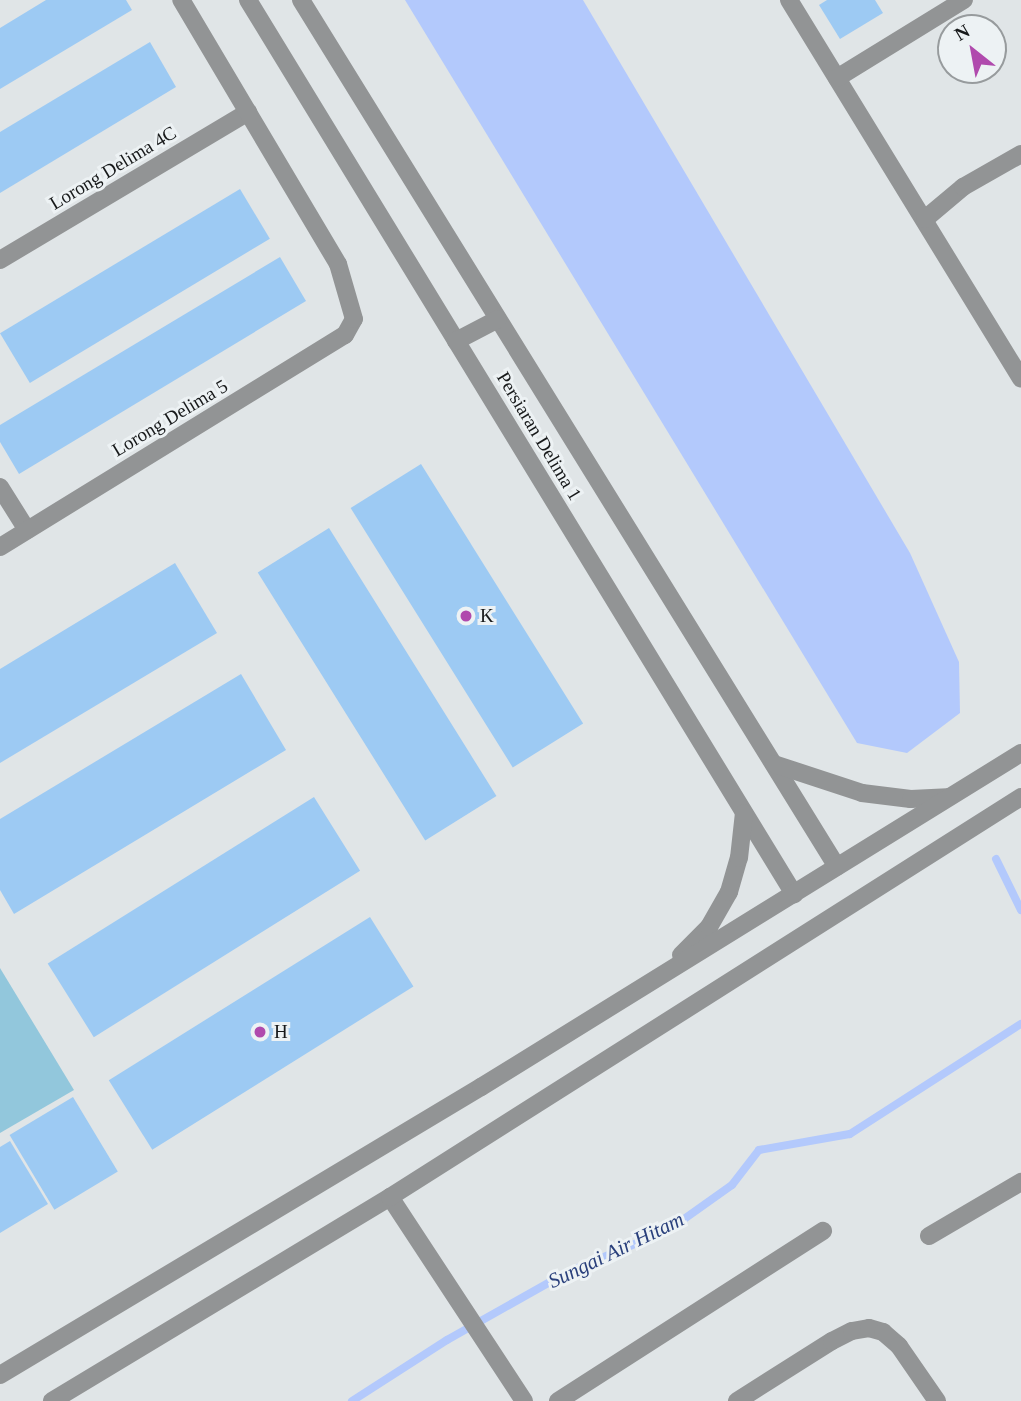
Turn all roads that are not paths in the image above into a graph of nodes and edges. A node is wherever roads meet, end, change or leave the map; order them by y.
1 (181, 0) edge
2 (248, 0) edge
3 (301, 0) edge
4 (789, 0) edge
5 (964, 0) edge
6 (837, 78) junction
7 (248, 112) junction
8 (1021, 154) edge
9 (925, 219) junction
10 (0, 260) edge
11 (498, 319) junction
12 (456, 341) junction
13 (1021, 378) edge
14 (0, 487) edge
15 (27, 530) junction
16 (0, 547) edge
17 (1021, 754) edge
18 (774, 764) junction
19 (951, 797) junction
20 (1021, 797) edge
21 (744, 813) junction
22 (837, 867) junction
23 (794, 894) junction
24 (662, 976) junction
25 (1021, 1182) edge
26 (390, 1196) junction
27 (823, 1231) dead end
28 (929, 1236) dead end
29 (0, 1375) edge
30 (52, 1401) edge
31 (524, 1401) edge
32 (558, 1401) edge
33 (737, 1401) edge
34 (937, 1401) edge

1 - 7 street
2 - 12 street, Persiaran Delima 1
3 - 11 street, Persiaran Delima 1
4 - 6 street
5 - 6 street
6 - 9 street
7 - 10 street, Lorong Delima 4C
7 - 15 street, Lorong Delima 5
8 - 9 street
9 - 13 street
11 - 12 street
11 - 18 street, Persiaran Delima 1
12 - 21 street, Persiaran Delima 1
14 - 15 street
15 - 16 street, Lorong Delima 5
17 - 19 street
18 - 19 street
18 - 22 street, Persiaran Delima 1
19 - 22 street
20 - 26 street
21 - 23 street, Persiaran Delima 1
21 - 24 street
22 - 23 street
23 - 24 street
24 - 29 street
25 - 28 street
26 - 30 street
26 - 31 street
27 - 32 street
33 - 34 street

